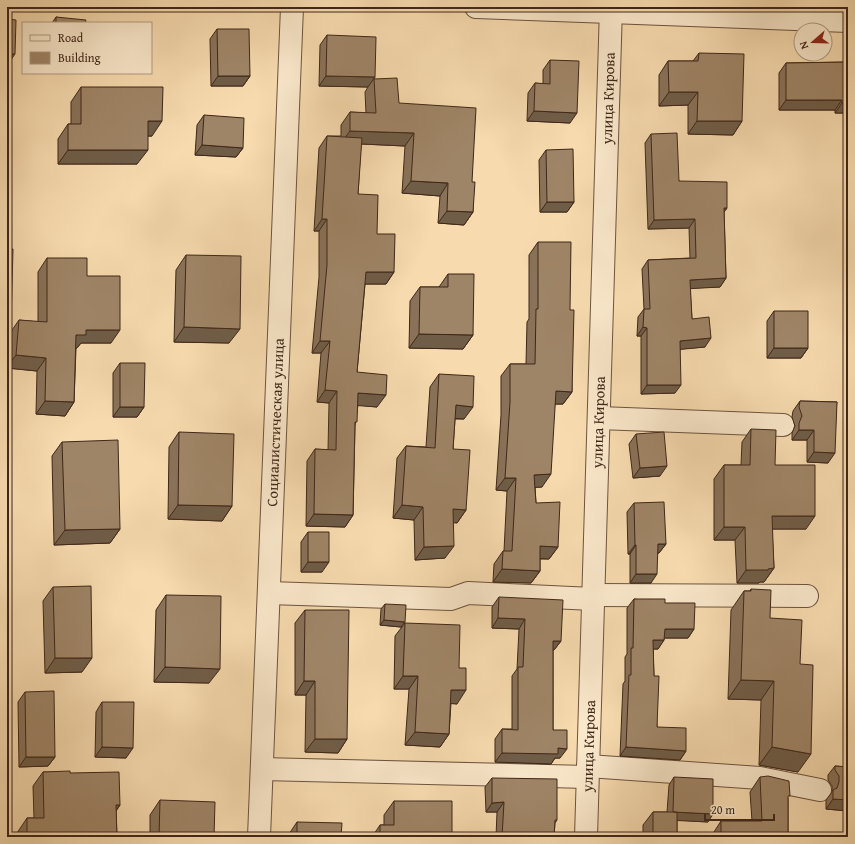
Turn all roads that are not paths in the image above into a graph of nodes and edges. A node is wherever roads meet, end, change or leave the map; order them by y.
1 (292, 7) edge
2 (476, 7) edge
3 (611, 10) edge
4 (848, 21) edge
5 (598, 418) junction
6 (783, 425) dead end
7 (269, 593) junction
8 (807, 596) dead end
9 (593, 597) junction
10 (262, 770) junction
11 (587, 772) junction
12 (820, 790) dead end
13 (259, 837) edge
14 (586, 837) edge

1 - 7 street, Социалистическая улица
2 - 3 street
3 - 4 street
3 - 5 street, улица Кирова
5 - 6 street
5 - 9 street, улица Кирова
7 - 9 street
7 - 10 street, Социалистическая улица
8 - 9 street
9 - 11 street, улица Кирова
10 - 11 street
10 - 13 street, Социалистическая улица
11 - 12 street
11 - 14 street, улица Кирова

